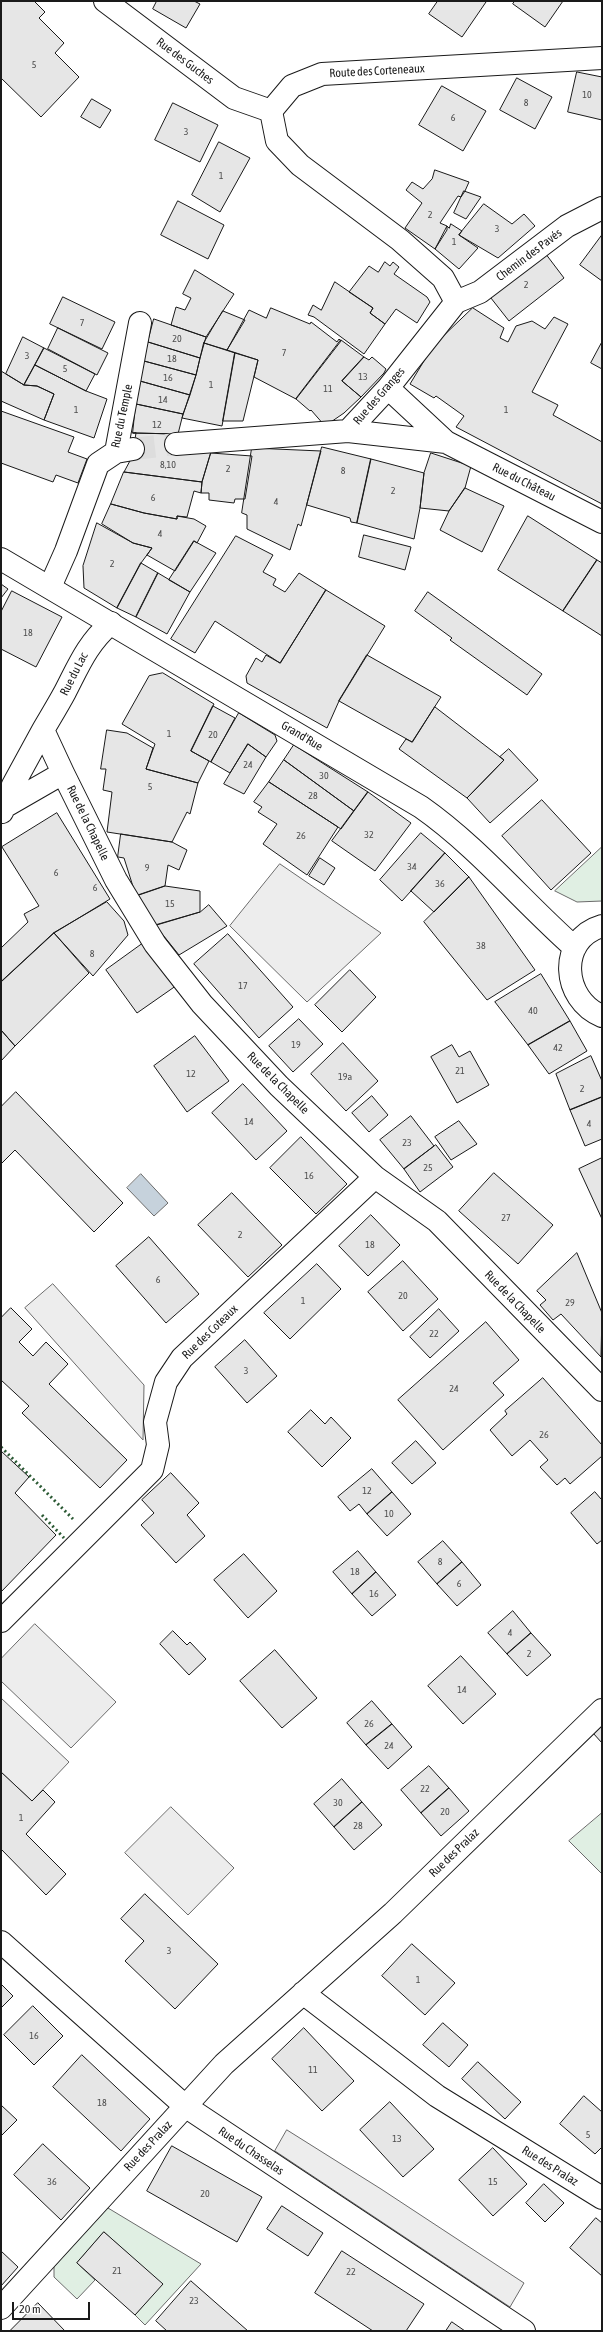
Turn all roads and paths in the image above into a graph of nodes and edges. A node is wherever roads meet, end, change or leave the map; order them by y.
1 (105, 1) edge
2 (602, 58) edge
3 (270, 111) junction
4 (602, 208) edge
5 (456, 302) junction
6 (140, 323) dead end
7 (388, 388) junction
8 (348, 431) junction
9 (446, 442) junction
10 (176, 444) tunnel mouth
11 (602, 522) edge
12 (1, 559) edge
13 (50, 587) junction
14 (111, 623) junction
15 (42, 730) junction
16 (63, 773) junction
17 (3, 810) edge
18 (602, 926) edge
19 (576, 948) junction
20 (602, 1016) edge
21 (375, 1177) junction
22 (602, 1390) edge
23 (1, 1621) edge
24 (602, 1710) edge
25 (1, 1942) edge
26 (303, 1993) junction
27 (185, 2106) junction
28 (602, 2198) edge
29 (1, 2308) edge
30 (524, 2331) edge

1 - 3 street, Rue des Guches
2 - 3 street, Route des Corteneaux
3 - 5 street
4 - 5 street, Chemin des Pavés
5 - 7 street, Rue des Granges
6 - 13 street, Rue du Temple
7 - 8 street, Rue des Granges
7 - 9 street, Rue du Château
8 - 9 street, Rue du Château
8 - 10 street, Rue des Granges
9 - 11 street, Rue du Château
12 - 13 street, Grand'Rue
13 - 14 street, Grand'Rue
14 - 15 street, Rue du Lac
14 - 19 street, Grand'Rue
15 - 16 street
15 - 17 street, Rue du Lac
16 - 17 street, Rue de la Chapelle
16 - 21 street, Rue de la Chapelle
18 - 19 street
19 - 20 street
21 - 22 street, Rue de la Chapelle
21 - 23 street, Rue des Coteaux
24 - 26 street, Rue des Pralaz
25 - 27 street, Rue du Chasselas
26 - 27 street, Rue des Pralaz
26 - 28 street, Rue des Pralaz
27 - 29 street, Rue des Pralaz
27 - 30 street, Rue du Chasselas

